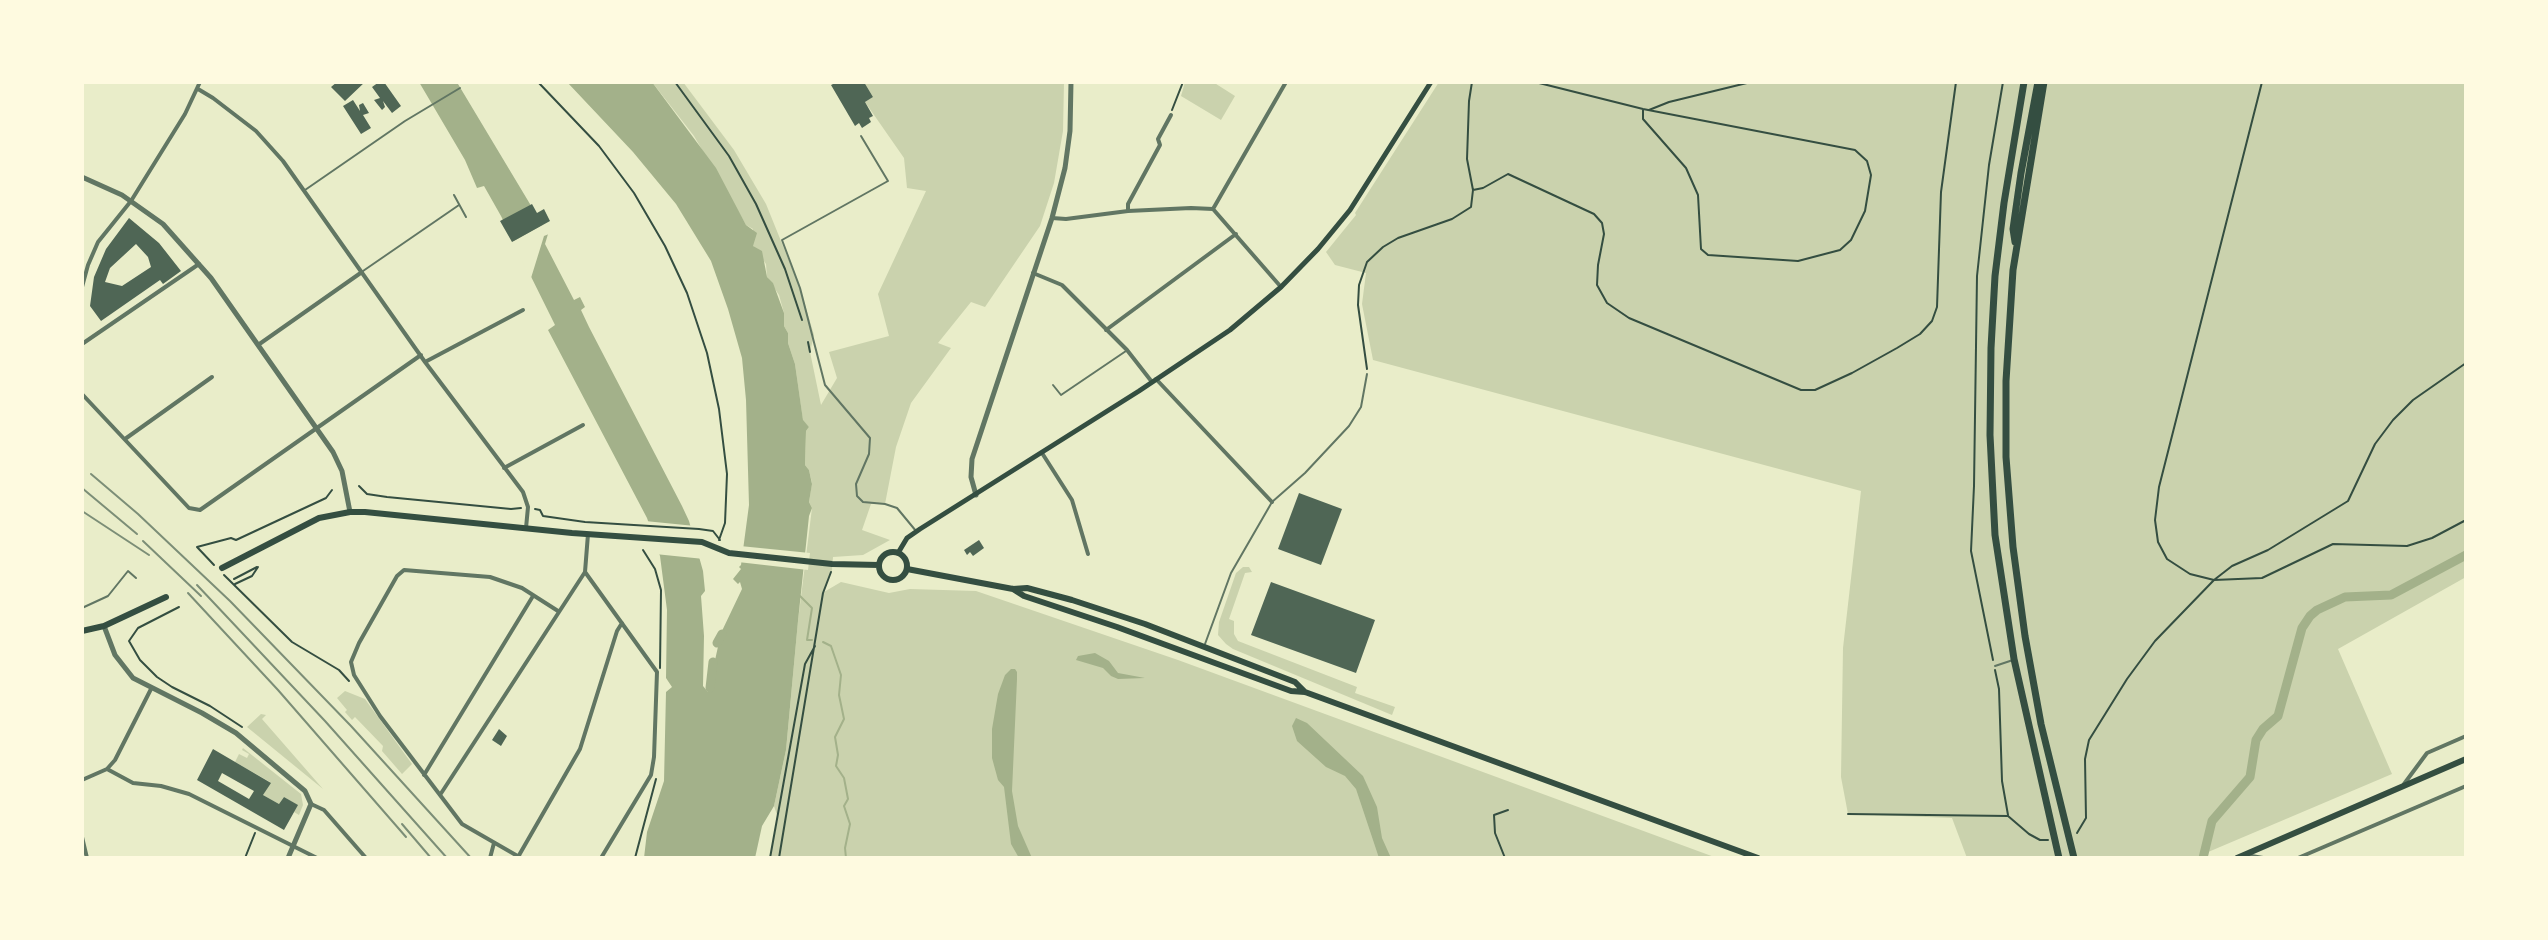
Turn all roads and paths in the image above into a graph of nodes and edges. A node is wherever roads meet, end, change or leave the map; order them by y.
1 (200, 82) edge
2 (538, 82) edge
3 (675, 82) edge
4 (1071, 82) edge
5 (1183, 82) edge
6 (1286, 82) edge
7 (1431, 82) edge
8 (1472, 82) edge
9 (1535, 82) edge
10 (1751, 82) edge
11 (1956, 82) edge
12 (2003, 82) edge
13 (2024, 82) edge
14 (2041, 82) edge
15 (2262, 82) edge
16 (460, 88) dead end
17 (198, 89) junction
18 (1643, 109) junction
19 (1648, 110) junction
20 (1171, 115) joint
21 (861, 136) dead end
22 (82, 177) edge
23 (304, 190) junction
24 (1473, 190) junction
25 (454, 195) dead end
26 (131, 201) junction
27 (459, 205) junction
28 (1213, 209) junction
29 (1128, 211) junction
30 (466, 217) dead end
31 (1052, 218) junction
32 (1236, 234) junction
33 (199, 264) junction
34 (362, 272) junction
35 (1033, 273) junction
36 (82, 287) edge
37 (1281, 287) junction
38 (523, 310) dead end
39 (803, 322) dead end
40 (1106, 330) junction
41 (806, 337) dead end
42 (82, 344) edge
43 (258, 345) junction
44 (1127, 350) junction
45 (810, 352) dead end
46 (421, 355) junction
47 (425, 362) junction
48 (2466, 363) edge
49 (1367, 374) joint
50 (212, 377) dead end
51 (1154, 381) junction
52 (1053, 385) dead end
53 (82, 394) edge
54 (583, 425) dead end
55 (316, 428) junction
56 (125, 439) junction
57 (1042, 453) junction
58 (504, 468) junction
59 (359, 486) dead end
60 (332, 490) dead end
61 (976, 495) junction
62 (1272, 502) junction
63 (529, 509) junction
64 (350, 512) junction
65 (2466, 520) edge
66 (526, 528) junction
67 (916, 532) junction
68 (588, 534) junction
69 (197, 547) dead end
70 (643, 550) dead end
71 (898, 553) junction
72 (1088, 554) dead end
73 (879, 565) junction
74 (222, 568) dead end
75 (907, 569) junction
76 (832, 570) dead end
77 (585, 572) junction
78 (136, 578) dead end
79 (234, 579) dead end
80 (2214, 580) junction
81 (1013, 589) junction
82 (534, 596) junction
83 (166, 597) dead end
84 (179, 607) dead end
85 (82, 608) edge
86 (558, 611) junction
87 (622, 623) junction
88 (104, 626) junction
89 (82, 631) edge
90 (816, 645) junction
91 (1204, 647) junction
92 (2014, 659) junction
93 (1995, 666) junction
94 (657, 672) junction
95 (151, 689) junction
96 (364, 689) junction
97 (1305, 692) junction
98 (242, 727) dead end
99 (2466, 736) edge
100 (2466, 759) edge
101 (107, 769) junction
102 (652, 771) junction
103 (424, 775) junction
104 (82, 780) edge
105 (2466, 786) edge
106 (2402, 787) junction
107 (440, 795) junction
108 (311, 804) junction
109 (1508, 810) dead end
110 (1848, 814) dead end
111 (2008, 816) junction
112 (257, 828) junction
113 (2075, 835) dead end
114 (82, 837) edge
115 (2050, 840) dead end
116 (494, 843) junction
117 (292, 847) junction
118 (2240, 856) edge
119 (519, 857) edge
120 (87, 858) edge
121 (245, 858) edge
122 (288, 858) edge
123 (317, 858) edge
124 (366, 858) edge
125 (490, 858) edge
126 (601, 858) edge
127 (635, 858) edge
128 (770, 858) edge
129 (779, 858) edge
130 (1505, 858) edge
131 (1758, 858) edge
132 (2059, 858) edge
133 (2074, 858) edge
134 (2263, 858) edge
135 (2298, 858) edge

1 - 17 street
2 - 63 path
3 - 39 path
4 - 31 street
5 - 20 path
6 - 28 street
7 - 37 main road
8 - 24 path
9 - 18 path
10 - 19 path
11 - 24 path
12 - 93 path
13 - 92 highway
14 - 133 highway
15 - 80 path
16 - 23 lane
17 - 23 street
17 - 26 street
18 - 19 path
18 - 19 path
20 - 29 street
21 - 67 lane
22 - 26 street
23 - 34 street
24 - 49 path
25 - 27 lane
26 - 33 street
26 - 36 street
27 - 30 lane
27 - 34 lane
28 - 29 street
28 - 32 street
29 - 31 street
31 - 35 street
32 - 37 street
32 - 40 street
33 - 42 street
33 - 43 street
34 - 43 street
34 - 46 street
35 - 40 street
35 - 61 street
37 - 51 main road
38 - 47 street
40 - 44 street
41 - 45 path
43 - 55 street
44 - 51 street
44 - 52 lane
46 - 47 street
46 - 55 street
47 - 58 street
48 - 80 path
49 - 62 lane
50 - 56 street
51 - 57 main road
51 - 62 street
53 - 56 street
54 - 58 street
55 - 56 street
55 - 64 street
57 - 61 main road
57 - 72 street
58 - 63 street
59 - 63 path
60 - 69 path
61 - 67 main road
62 - 91 lane
63 - 66 street
64 - 66 main road
64 - 74 main road
65 - 80 path
66 - 68 main road
67 - 71 main road
68 - 73 main road
68 - 77 street
70 - 94 path
71 - 73 main road
71 - 75 main road
73 - 75 main road
75 - 81 main road
76 - 90 path
77 - 86 street
77 - 87 street
78 - 85 lane
79 - 96 path
80 - 113 path
81 - 91 main road
81 - 97 main road
82 - 86 street
82 - 96 street
82 - 103 street
83 - 88 main road
84 - 98 path
86 - 107 street
87 - 94 street
87 - 119 street
88 - 89 main road
88 - 95 street
90 - 128 path
90 - 129 path
91 - 97 main road
92 - 93 lane
92 - 132 highway
93 - 111 path
94 - 102 street
95 - 101 street
95 - 108 street
96 - 103 street
97 - 131 main road
99 - 106 street
100 - 106 main road
101 - 104 street
101 - 112 street
102 - 126 street
102 - 127 path
103 - 107 street
105 - 135 street
106 - 118 main road
107 - 116 street
108 - 117 street
108 - 124 street
109 - 130 path
110 - 111 path
111 - 115 path
112 - 117 street
112 - 121 path
114 - 120 street
116 - 119 street
116 - 125 street
117 - 122 street
117 - 123 street
118 - 134 street

